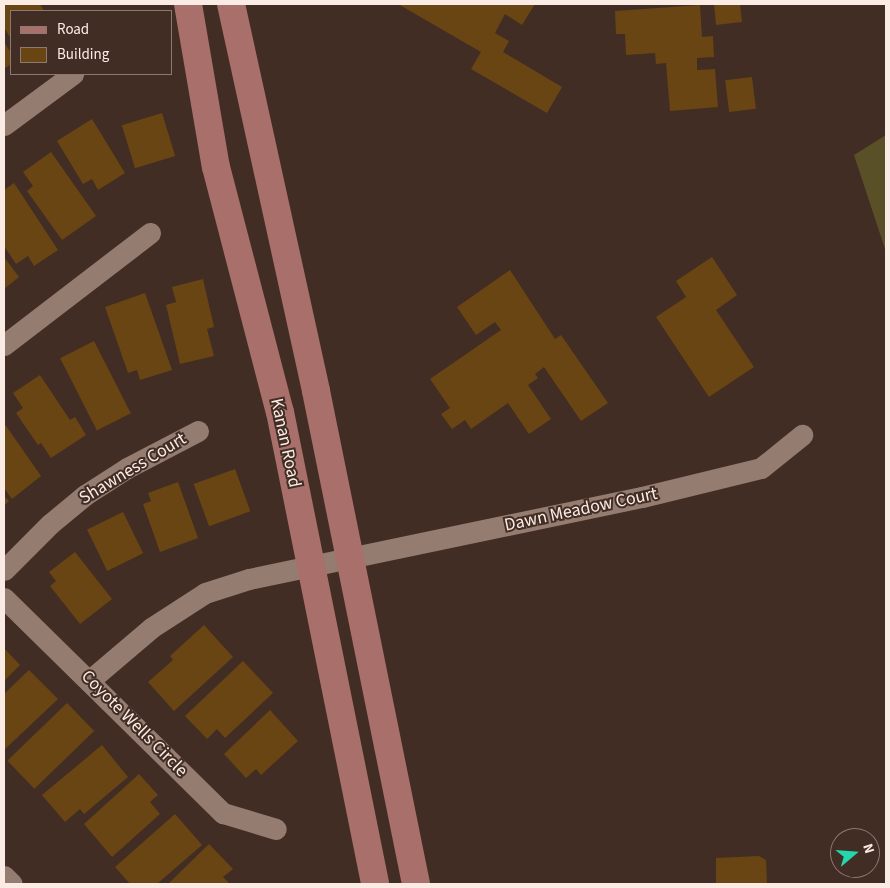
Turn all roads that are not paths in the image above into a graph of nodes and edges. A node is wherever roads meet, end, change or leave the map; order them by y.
1 (188, 4) edge
2 (231, 4) edge
3 (72, 75) edge
4 (4, 126) edge
5 (150, 232) dead end
6 (4, 344) edge
7 (198, 431) dead end
8 (802, 435) dead end
9 (349, 560) junction
10 (311, 566) junction
11 (4, 570) edge
12 (4, 598) edge
13 (90, 680) junction
14 (276, 829) dead end
15 (4, 876) edge
16 (12, 884) edge
17 (375, 884) edge
18 (416, 884) edge

1 - 10 main road, Kanan Road
2 - 9 main road
3 - 4 street
5 - 6 street
7 - 11 street, Shawness Court
8 - 9 street, Dawn Meadow Court
9 - 10 street, Dawn Meadow Court
9 - 18 main road
10 - 13 street, Dawn Meadow Court
10 - 17 main road, Kanan Road
12 - 13 street, Coyote Wells Circle
13 - 14 street, Coyote Wells Circle
15 - 16 street

